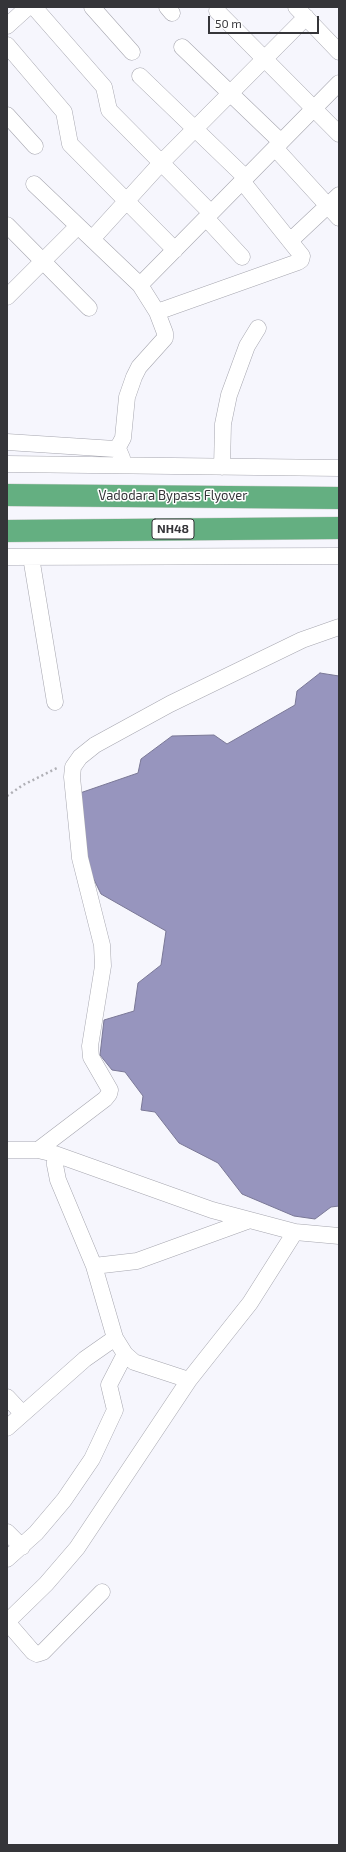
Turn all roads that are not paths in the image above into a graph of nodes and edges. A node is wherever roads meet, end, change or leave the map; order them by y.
1 (28, 7) edge
2 (34, 7) edge
3 (92, 7) edge
4 (218, 10) dead end
5 (301, 12) edge
6 (7, 26) edge
7 (7, 45) edge
8 (182, 47) dead end
9 (132, 52) dead end
10 (339, 52) edge
11 (265, 58) junction
12 (140, 76) dead end
13 (339, 83) edge
14 (231, 94) junction
15 (314, 108) junction
16 (7, 115) edge
17 (195, 129) junction
18 (339, 134) edge
19 (278, 145) junction
20 (35, 146) dead end
21 (161, 163) junction
22 (244, 180) junction
23 (34, 184) dead end
24 (334, 200) edge
25 (127, 201) junction
26 (209, 216) junction
27 (339, 218) edge
28 (7, 225) edge
29 (78, 226) junction
30 (92, 239) junction
31 (290, 241) junction
32 (175, 250) junction
33 (242, 257) dead end
34 (43, 261) junction
35 (140, 285) junction
36 (7, 297) edge
37 (89, 308) dead end
38 (157, 312) junction
39 (258, 328) dead end
40 (7, 442) edge
41 (117, 450) junction
42 (7, 464) edge
43 (125, 466) junction
44 (222, 467) junction
45 (339, 468) edge
46 (7, 495) edge
47 (339, 498) edge
48 (339, 528) edge
49 (7, 531) edge
50 (339, 556) edge
51 (7, 557) edge
52 (31, 557) junction
53 (339, 627) edge
54 (55, 702) dead end
55 (7, 1150) edge
56 (38, 1150) junction
57 (55, 1154) junction
58 (250, 1220) junction
59 (296, 1232) junction
60 (339, 1236) edge
61 (94, 1266) junction
62 (115, 1338) junction
63 (125, 1354) junction
64 (189, 1380) junction
65 (7, 1397) edge
66 (22, 1413) junction
67 (7, 1428) edge
68 (7, 1532) edge
69 (22, 1548) junction
70 (7, 1559) edge
71 (102, 1592) dead end

1 - 6 street
2 - 21 street
3 - 9 street
4 - 11 street
5 - 10 street
5 - 11 street
7 - 25 street
8 - 14 street
11 - 14 street
11 - 15 street
12 - 17 street
13 - 15 street
14 - 17 street
14 - 19 street
15 - 18 street
15 - 19 street
16 - 20 street
17 - 21 street
17 - 22 street
19 - 22 street
19 - 24 street
21 - 25 street
21 - 26 street
22 - 26 street
22 - 31 street
23 - 29 street
24 - 27 street
24 - 31 street
25 - 30 street
25 - 32 street
26 - 32 street
26 - 33 street
28 - 34 street
29 - 30 street
29 - 34 street
30 - 35 street
31 - 38 street
32 - 35 street
34 - 36 street
34 - 37 street
35 - 38 street
38 - 41 street
39 - 44 street
40 - 41 street
41 - 43 street
42 - 43 street
43 - 44 street
44 - 45 street
46 - 47 highway, Vadodara Bypass Flyover
48 - 49 highway, NH48
50 - 52 street
51 - 52 street
52 - 54 street
53 - 56 street
55 - 56 street
56 - 57 street
57 - 58 street
57 - 61 street
58 - 59 street
58 - 61 street
59 - 60 street
59 - 64 street
61 - 62 street
62 - 63 street
62 - 66 street
63 - 64 street
63 - 69 street
64 - 71 street
65 - 66 street
66 - 67 street
68 - 69 street
69 - 70 street

